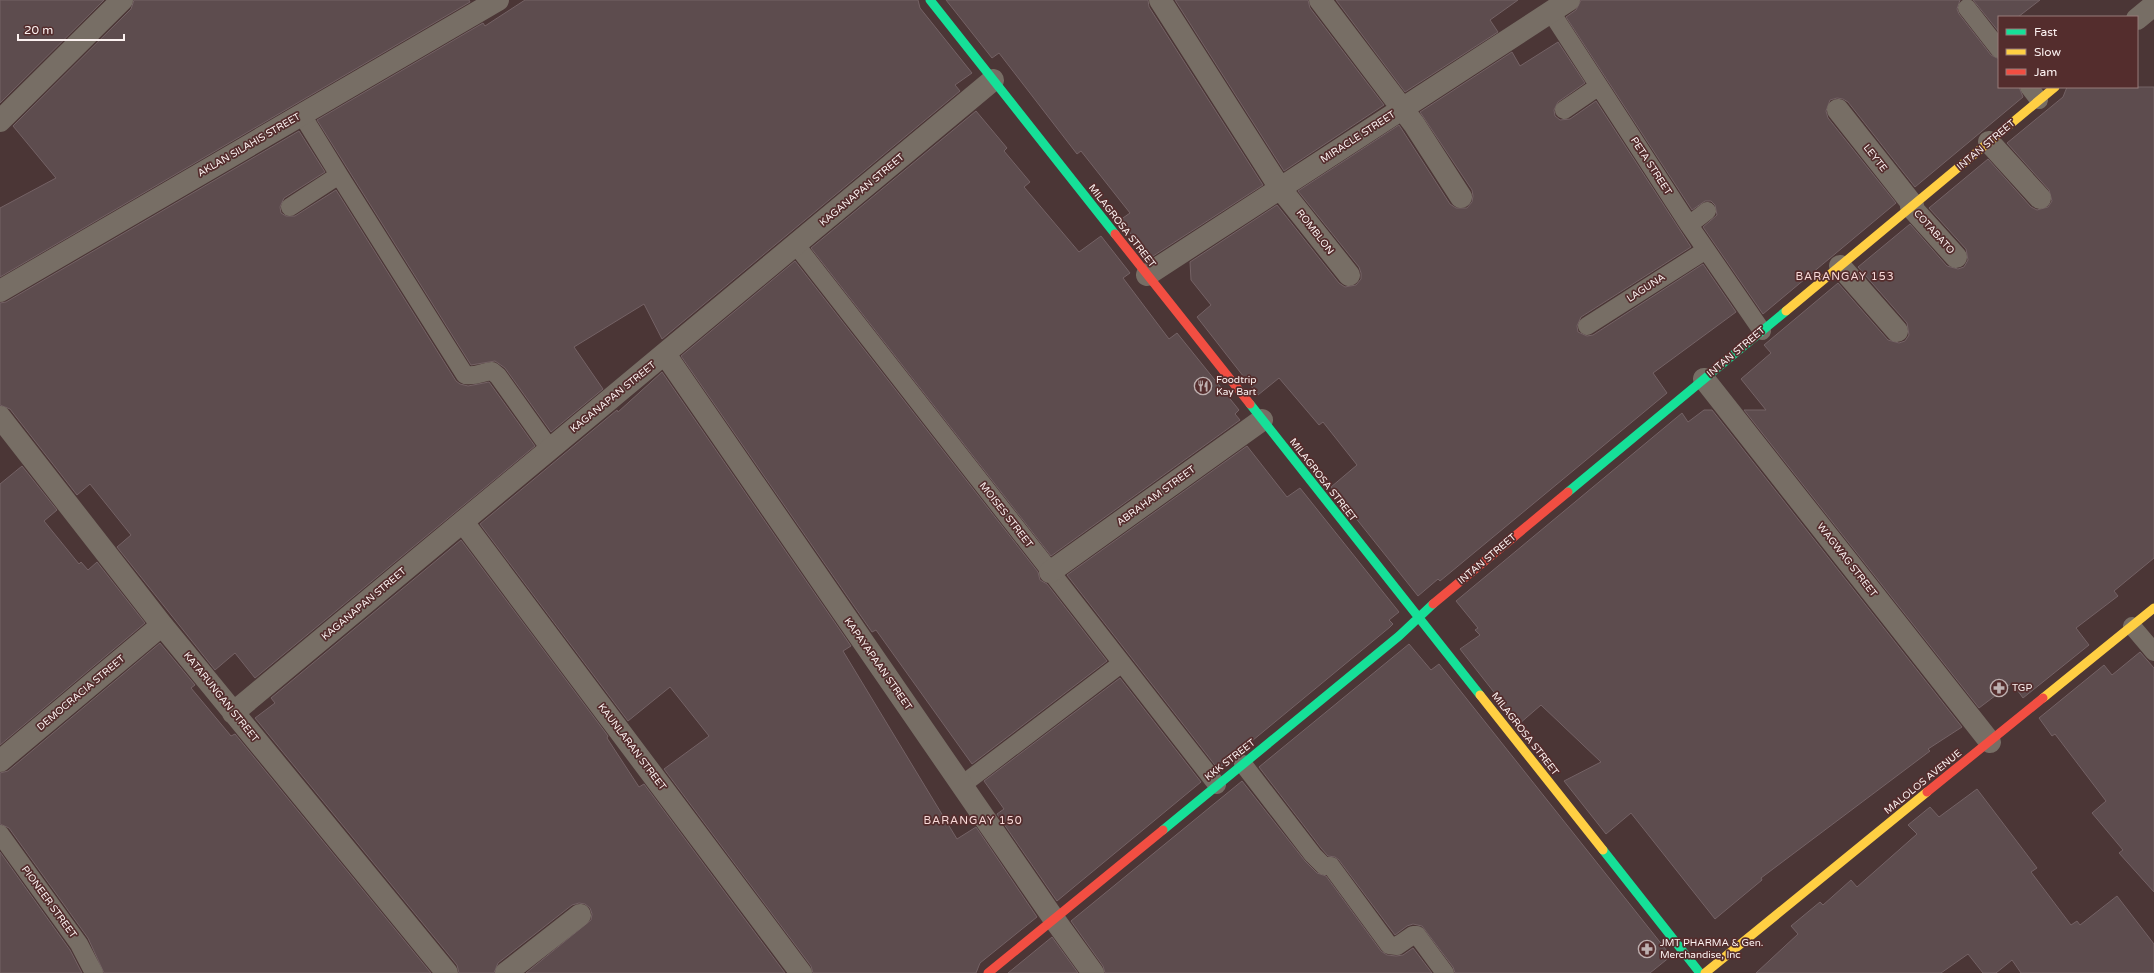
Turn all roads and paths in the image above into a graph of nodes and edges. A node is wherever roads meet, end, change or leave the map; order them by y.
1 (122, 0) edge
2 (498, 0) edge
3 (930, 0) edge
4 (1160, 0) edge
5 (1320, 0) edge
6 (1570, 0) edge
7 (2154, 5) edge
8 (1547, 6) edge
9 (1967, 8) dead end
10 (2138, 18) edge
11 (1998, 48) edge
12 (993, 80) junction
13 (1599, 86) junction
14 (2052, 88) edge
15 (2034, 94) edge
16 (1401, 109) junction
17 (1564, 110) dead end
18 (1838, 110) dead end
19 (302, 115) junction
20 (0, 121) edge
21 (1989, 142) junction
22 (339, 175) junction
23 (1280, 188) junction
24 (1462, 196) dead end
25 (2040, 198) dead end
26 (290, 206) dead end
27 (1912, 206) junction
28 (1707, 211) dead end
29 (1689, 225) junction
30 (796, 245) junction
31 (1706, 250) junction
32 (1956, 257) dead end
33 (1840, 266) junction
34 (1147, 275) junction
35 (1349, 276) dead end
36 (0, 291) edge
37 (1587, 326) dead end
38 (1762, 331) junction
39 (1897, 331) dead end
40 (665, 354) junction
41 (1704, 379) junction
42 (0, 417) edge
43 (1262, 420) junction
44 (550, 449) junction
45 (463, 522) junction
46 (1050, 572) junction
47 (2154, 608) edge
48 (1417, 617) junction
49 (162, 625) junction
50 (2132, 626) junction
51 (2154, 652) edge
52 (1122, 663) junction
53 (233, 713) junction
54 (1990, 742) junction
55 (0, 761) edge
56 (1243, 764) junction
57 (1216, 784) junction
58 (962, 785) junction
59 (0, 834) edge
60 (580, 915) dead end
61 (1054, 919) junction
62 (94, 973) edge
63 (447, 973) edge
64 (506, 973) edge
65 (801, 973) edge
66 (988, 973) edge
67 (1093, 973) edge
68 (1445, 973) edge
69 (1700, 973) edge
70 (1705, 973) edge

1 - 20 street
2 - 19 street, AKLAN SILAHIS STREET
3 - 12 street, MILAGROSA STREET
4 - 23 street, ROMBLON
5 - 16 street
6 - 8 street, MIRACLE STREET
7 - 10 street
8 - 13 lane, PETA STREET
8 - 16 street, MIRACLE STREET
9 - 11 lane
12 - 30 street, KAGANAPAN STREET
12 - 34 street, MILAGROSA STREET
13 - 17 lane
13 - 29 lane, PETA STREET
14 - 15 street, INTAN STREET
15 - 21 street, INTAN STREET
16 - 23 street, MIRACLE STREET
16 - 24 street
18 - 27 street, LEYTE
19 - 22 lane
19 - 36 street, AKLAN SILAHIS STREET
21 - 25 street
21 - 27 street, INTAN STREET
22 - 26 lane
22 - 44 lane
23 - 34 street, MIRACLE STREET
23 - 35 street, ROMBLON
27 - 32 street, COTABATO
27 - 33 street, INTAN STREET
28 - 29 lane
29 - 31 lane, PETA STREET
30 - 40 street, KAGANAPAN STREET
30 - 46 lane, MOISES STREET
31 - 37 lane, LAGUNA
31 - 38 lane, PETA STREET
33 - 38 street, INTAN STREET
33 - 39 street
34 - 43 street, MILAGROSA STREET
38 - 41 street, INTAN STREET
40 - 44 street, KAGANAPAN STREET
40 - 58 street, KAPAYAPAAN STREET
41 - 48 street, INTAN STREET
41 - 54 street, WAGWAG STREET
42 - 49 street, KATARUNGAN STREET
43 - 46 street, ABRAHAM STREET
43 - 48 street, MILAGROSA STREET
44 - 45 street, KAGANAPAN STREET
45 - 53 street, KAGANAPAN STREET
45 - 65 street, KAUNLARAN STREET
46 - 52 lane, MOISES STREET
47 - 50 street, MALOLOS AVENUE
48 - 56 street, KKK STREET
48 - 69 street, MILAGROSA STREET
49 - 53 street, KATARUNGAN STREET
49 - 55 street, DEMOCRACIA STREET
50 - 51 lane
50 - 54 street, MALOLOS AVENUE
52 - 57 lane, MOISES STREET
52 - 58 lane
53 - 63 street, KATARUNGAN STREET
54 - 70 street, MALOLOS AVENUE
56 - 57 street, KKK STREET
56 - 68 lane
57 - 61 street, KKK STREET
58 - 61 street, KAPAYAPAAN STREET
59 - 62 lane, PIONEER STREET
60 - 64 street
61 - 66 street, KKK STREET
61 - 67 street, KAPAYAPAAN STREET

